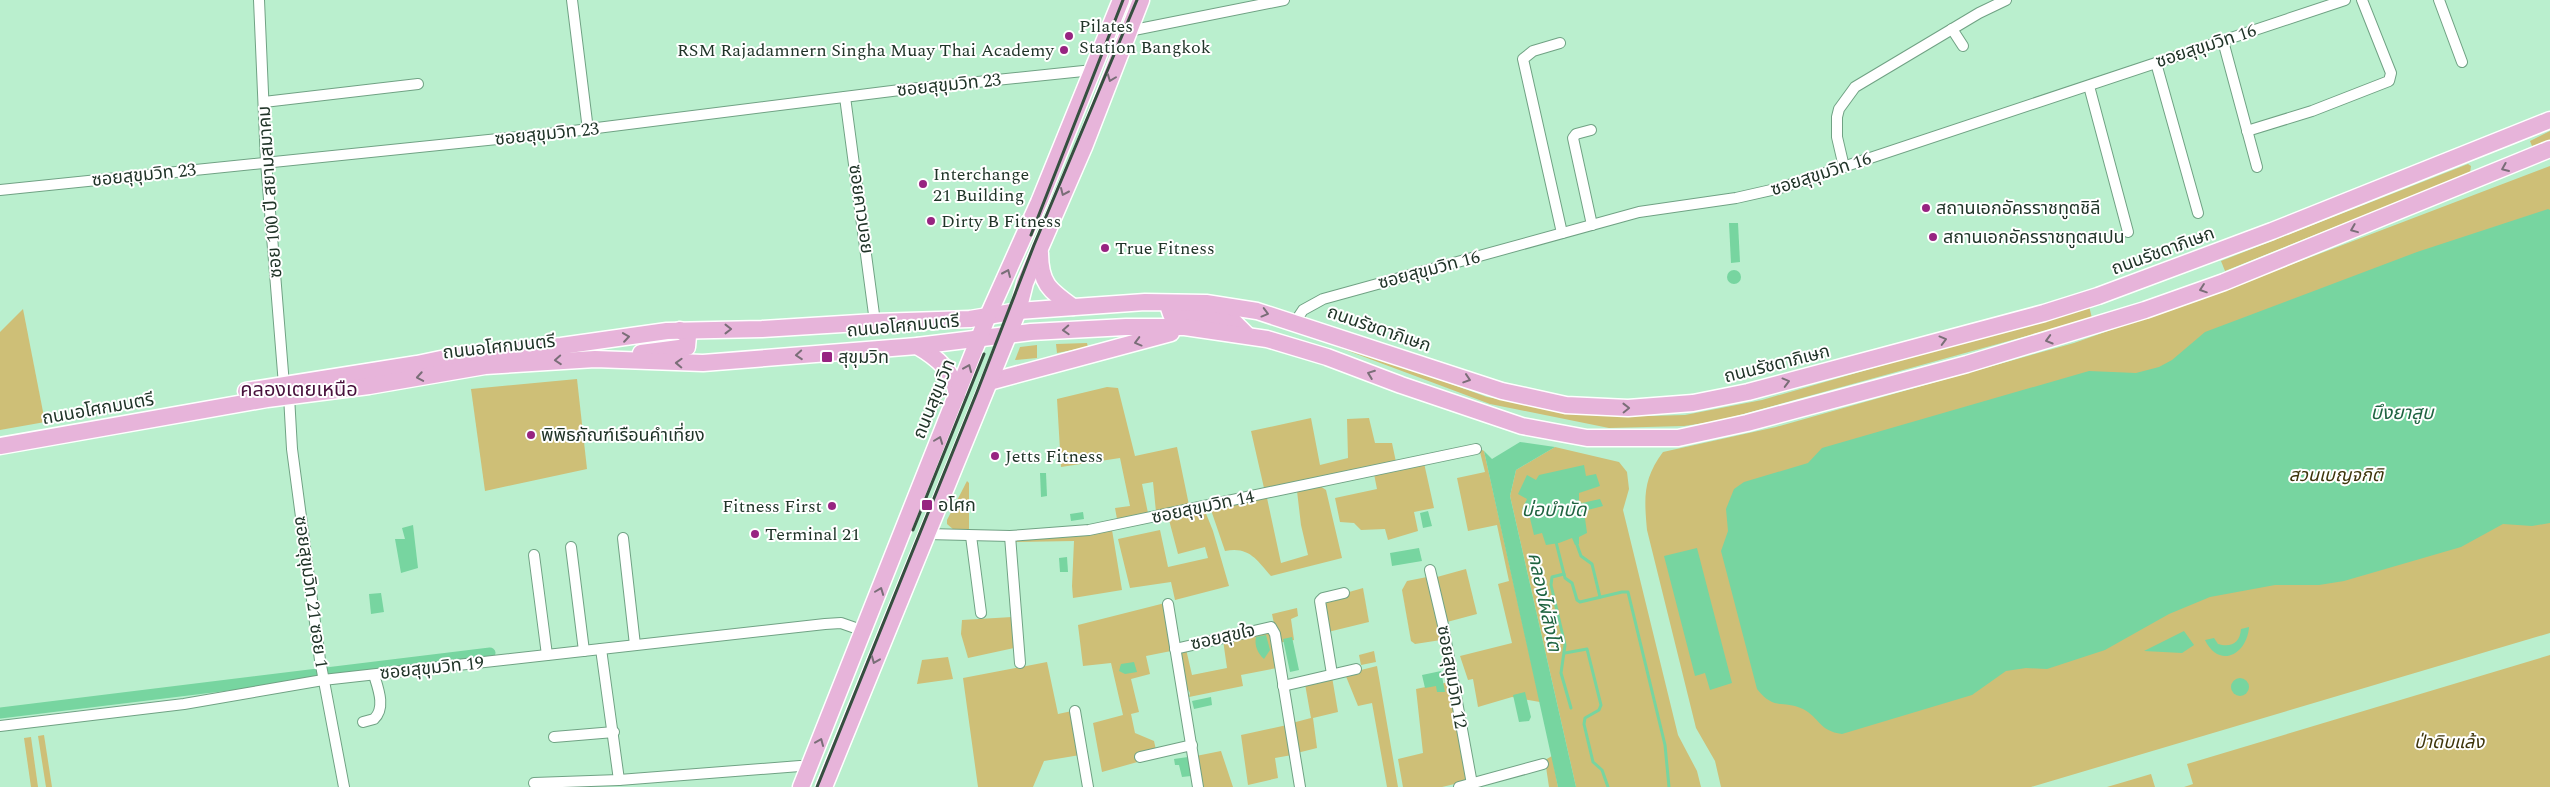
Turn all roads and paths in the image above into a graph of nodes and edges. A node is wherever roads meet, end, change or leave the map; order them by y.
1 (259, 0) edge
2 (572, 0) edge
3 (1120, 0) edge
4 (1141, 0) edge
5 (1284, 0) edge
6 (2006, 0) edge
7 (2345, 0) edge
8 (2362, 0) edge
9 (2439, 0) edge
10 (1952, 29) junction
11 (1129, 32) junction
12 (2224, 40) junction
13 (1560, 43) dead end
14 (1964, 46) dead end
15 (2462, 62) dead end
16 (2156, 63) junction
17 (1093, 70) junction
18 (418, 84) dead end
19 (2089, 86) junction
20 (845, 97) junction
21 (264, 102) junction
22 (2550, 120) edge
23 (588, 130) junction
24 (1591, 130) dead end
25 (2525, 130) junction
26 (2247, 131) junction
27 (2550, 149) edge
28 (2468, 152) junction
29 (2534, 155) junction
30 (266, 162) junction
31 (1844, 167) junction
32 (2257, 167) dead end
33 (2477, 179) junction
34 (0, 190) edge
35 (2198, 213) dead end
36 (1592, 225) junction
37 (2128, 232) dead end
38 (1562, 233) junction
39 (1040, 248) junction
40 (1178, 303) junction
41 (1074, 306) junction
42 (1018, 311) junction
43 (987, 318) junction
44 (875, 322) junction
45 (1295, 322) junction
46 (1185, 327) junction
47 (680, 330) junction
48 (1007, 335) junction
49 (1248, 335) junction
50 (979, 340) junction
51 (917, 346) junction
52 (607, 359) junction
53 (989, 382) junction
54 (287, 390) junction
55 (957, 395) junction
56 (0, 436) edge
57 (0, 446) edge
58 (1476, 449) dead end
59 (927, 534) junction
60 (971, 536) junction
61 (1010, 536) junction
62 (623, 538) dead end
63 (571, 547) dead end
64 (534, 555) dead end
65 (1430, 570) dead end
66 (1344, 593) dead end
67 (1168, 604) dead end
68 (981, 614) dead end
69 (864, 631) junction
70 (635, 645) junction
71 (601, 649) junction
72 (1175, 649) junction
73 (584, 651) junction
74 (547, 655) junction
75 (1020, 663) dead end
76 (1356, 668) dead end
77 (1332, 674) junction
78 (374, 675) junction
79 (323, 678) junction
80 (1283, 686) junction
81 (1075, 711) dead end
82 (363, 722) dead end
83 (0, 726) edge
84 (614, 732) junction
85 (554, 737) dead end
86 (1192, 745) junction
87 (1140, 758) dead end
88 (1544, 764) dead end
89 (809, 768) junction
90 (619, 780) junction
91 (534, 783) dead end
92 (1472, 784) junction
93 (344, 787) edge
94 (801, 787) edge
95 (824, 787) edge
96 (1088, 787) edge
97 (1198, 787) edge
98 (1300, 787) edge
99 (1459, 787) edge

1 - 21 street, ซอย 100 ปี สยามสมาคม
2 - 23 street
3 - 17 main road, ถนนสุขุมวิท
4 - 11 main road
5 - 11 street
6 - 10 street
7 - 12 street, ซอยสุขุมวิท 16
8 - 26 street
9 - 15 street
10 - 14 street
10 - 31 street
11 -> 39 main road
12 - 16 street, ซอยสุขุมวิท 16
12 - 26 street
13 - 38 street
16 - 19 street, ซอยสุขุมวิท 16
16 - 35 street
17 - 20 street, ซอยสุขุมวิท 23
43 -> 17 main road, ถนนสุขุมวิท
18 - 21 street
19 - 31 street, ซอยสุขุมวิท 16
19 - 37 street
20 - 23 street, ซอยสุขุมวิท 23
20 - 44 street, ซอยคาวบอย
21 - 30 street, ซอย 100 ปี สยามสมาคม
22 - 25 main road, ถนนรัชดาภิเษก
23 - 30 street, ซอยสุขุมวิท 23
24 - 36 street
25 - 28 main road, ถนนรัชดาภิเษก
25 - 29 main road
26 - 32 street
27 - 29 main road
28 - 33 main road
45 -> 28 main road, ถนนรัชดาภิเษก
29 -> 33 main road
30 - 34 street, ซอยสุขุมวิท 23
30 - 54 street, ซอย 100 ปี สยามสมาคม
31 - 36 street, ซอยสุขุมวิท 16
33 -> 49 main road
36 - 38 street, ซอยสุขุมวิท 16
38 - 45 street, ซอยสุขุมวิท 16
39 - 41 main road
39 - 42 main road
40 - 41 main road, ถนนรัชดาภิเษก
40 -> 45 main road, ถนนรัชดาภิเษก
40 - 49 main road
41 - 42 main road, ถนนรัชดาภิเษก
42 - 43 main road, ถนนรัชดาภิเษก
42 - 48 main road
43 - 44 main road, ถนนอโศกมนตรี
43 - 50 main road, ถนนสุขุมวิท
47 -> 44 main road, ถนนอโศกมนตรี
46 -> 48 main road
46 - 49 main road
46 -> 53 main road
47 - 52 main road
54 -> 47 main road, ถนนอโศกมนตรี
48 - 50 main road, ถนนอโศกมนตรี
48 - 53 main road
50 - 51 main road, ถนนอโศกมนตรี
55 -> 50 main road, ถนนสุขุมวิท
51 -> 52 main road, ถนนอโศกมนตรี
51 - 55 main road
52 -> 54 main road, ถนนอโศกมนตรี
53 - 59 main road
54 - 56 main road, ถนนอโศกมนตรี
54 - 57 main road, ถนนอโศกมนตรี
54 - 79 street, ซอยสุขุมวิท 21 ซอย 1
69 -> 55 main road, ถนนสุขุมวิท
58 - 61 street, ซอยสุขุมวิท 14
59 - 60 street, ซอยสุขุมวิท 14
59 -> 95 main road
60 - 61 street, ซอยสุขุมวิท 14
60 - 68 street
61 - 75 street
62 - 70 street
63 - 73 street
64 - 74 street
65 - 92 street, ซอยสุขุมวิท 12
66 - 77 street
67 - 72 street
69 - 70 street, ซอยสุขุมวิท 19
89 -> 69 main road, ถนนสุขุมวิท
70 - 71 street, ซอยสุขุมวิท 19
71 - 73 street, ซอยสุขุมวิท 19
71 - 84 street
72 - 80 street, ซอยสุขใจ
72 - 86 street
73 - 74 street, ซอยสุขุมวิท 19
74 - 78 street, ซอยสุขุมวิท 19
76 - 77 street
77 - 80 street
78 - 79 street, ซอยสุขุมวิท 19
78 - 82 street
79 - 83 street, ซอยสุขุมวิท 19
79 - 93 street, ซอยสุขุมวิท 21 ซอย 1
80 - 98 street, ซอยสุขใจ
81 - 96 street
84 - 85 street
84 - 90 street
86 - 87 street
86 - 97 street
88 - 92 street
89 - 90 street
89 - 94 main road, ถนนสุขุมวิท
90 - 91 street
92 - 99 street

